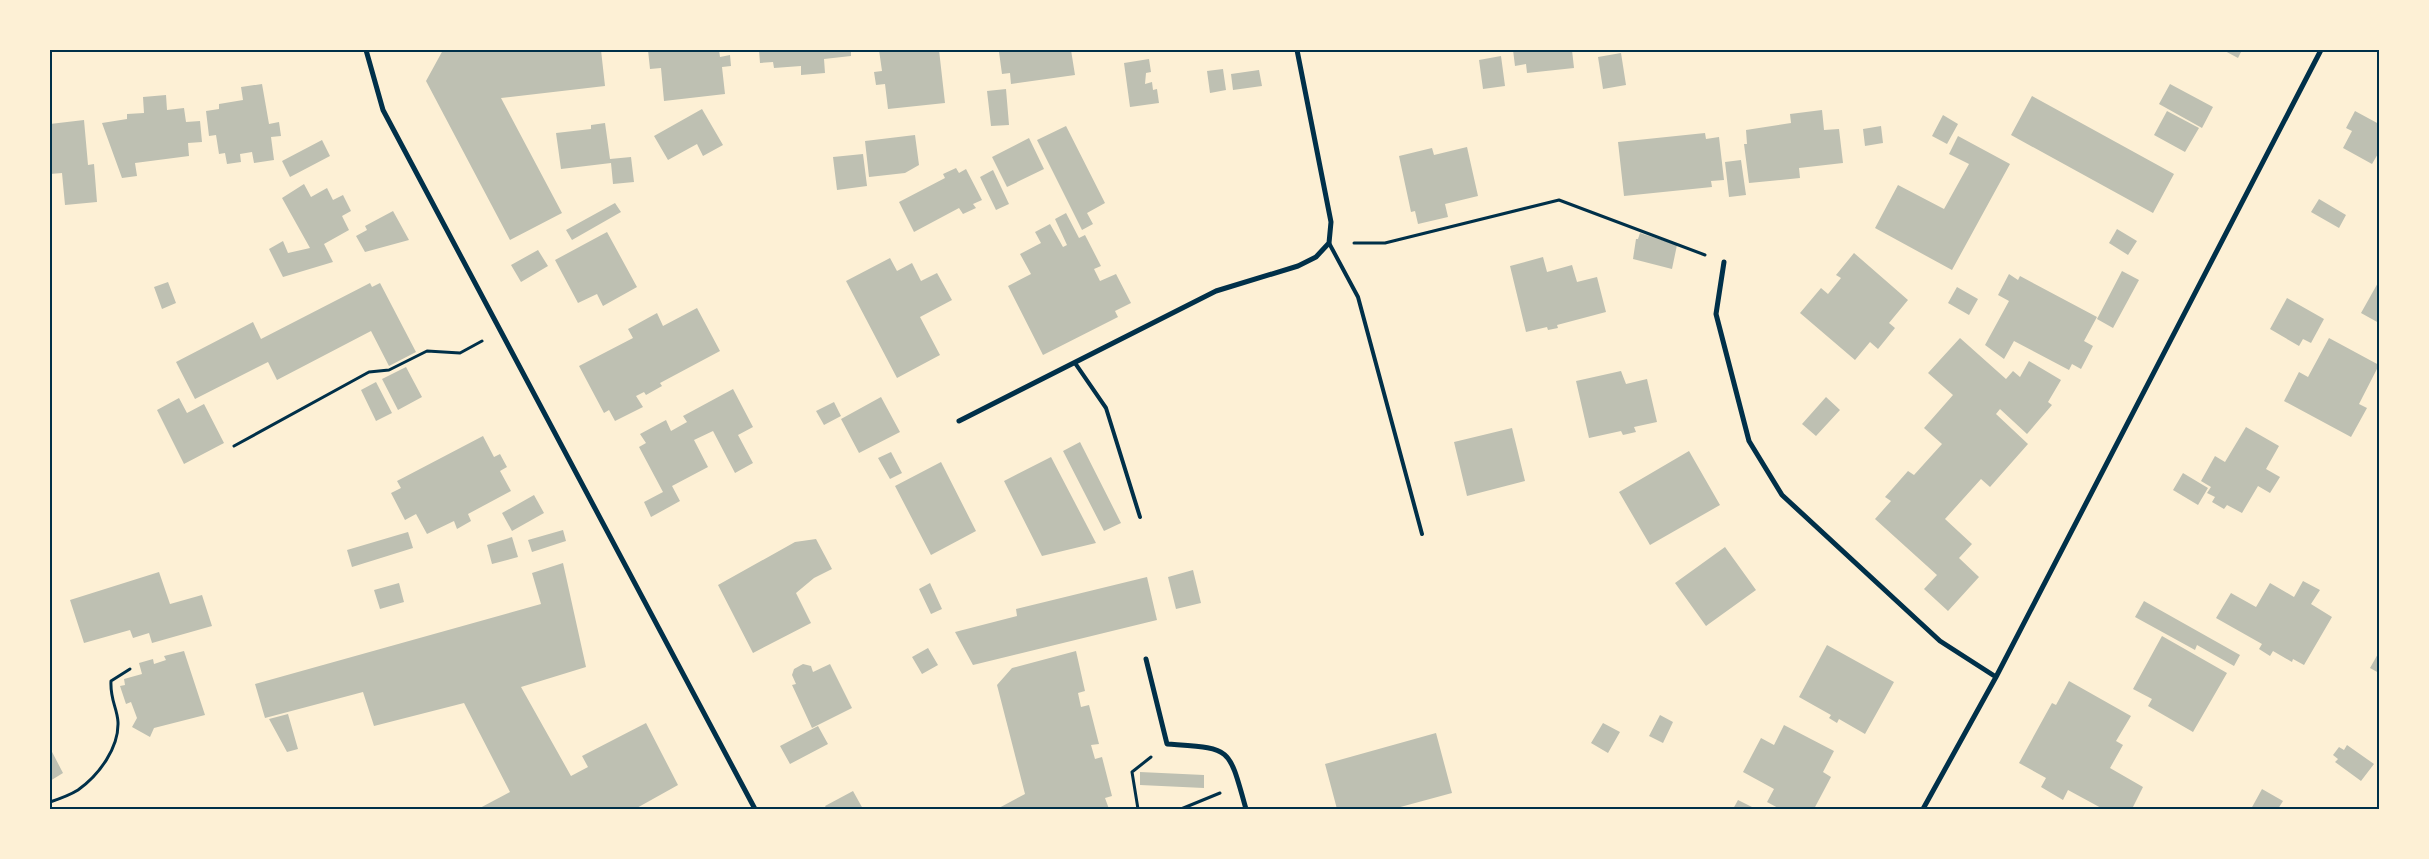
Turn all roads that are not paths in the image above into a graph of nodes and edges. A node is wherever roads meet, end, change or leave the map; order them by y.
1 (366, 50) edge
2 (1297, 50) edge
3 (2321, 50) edge
4 (1329, 243) junction
5 (1724, 262) road end
6 (1075, 362) junction
7 (960, 421) dead end
8 (1140, 518) dead end
9 (1422, 534) dead end
10 (1146, 659) dead end
11 (1996, 676) junction
12 (755, 809) edge
13 (1246, 809) edge
14 (1923, 809) edge

1 - 12 street
2 - 4 street
3 - 11 street
4 - 6 street
4 - 9 lane
5 - 11 street
6 - 7 street
6 - 8 lane
10 - 13 street
11 - 14 street

